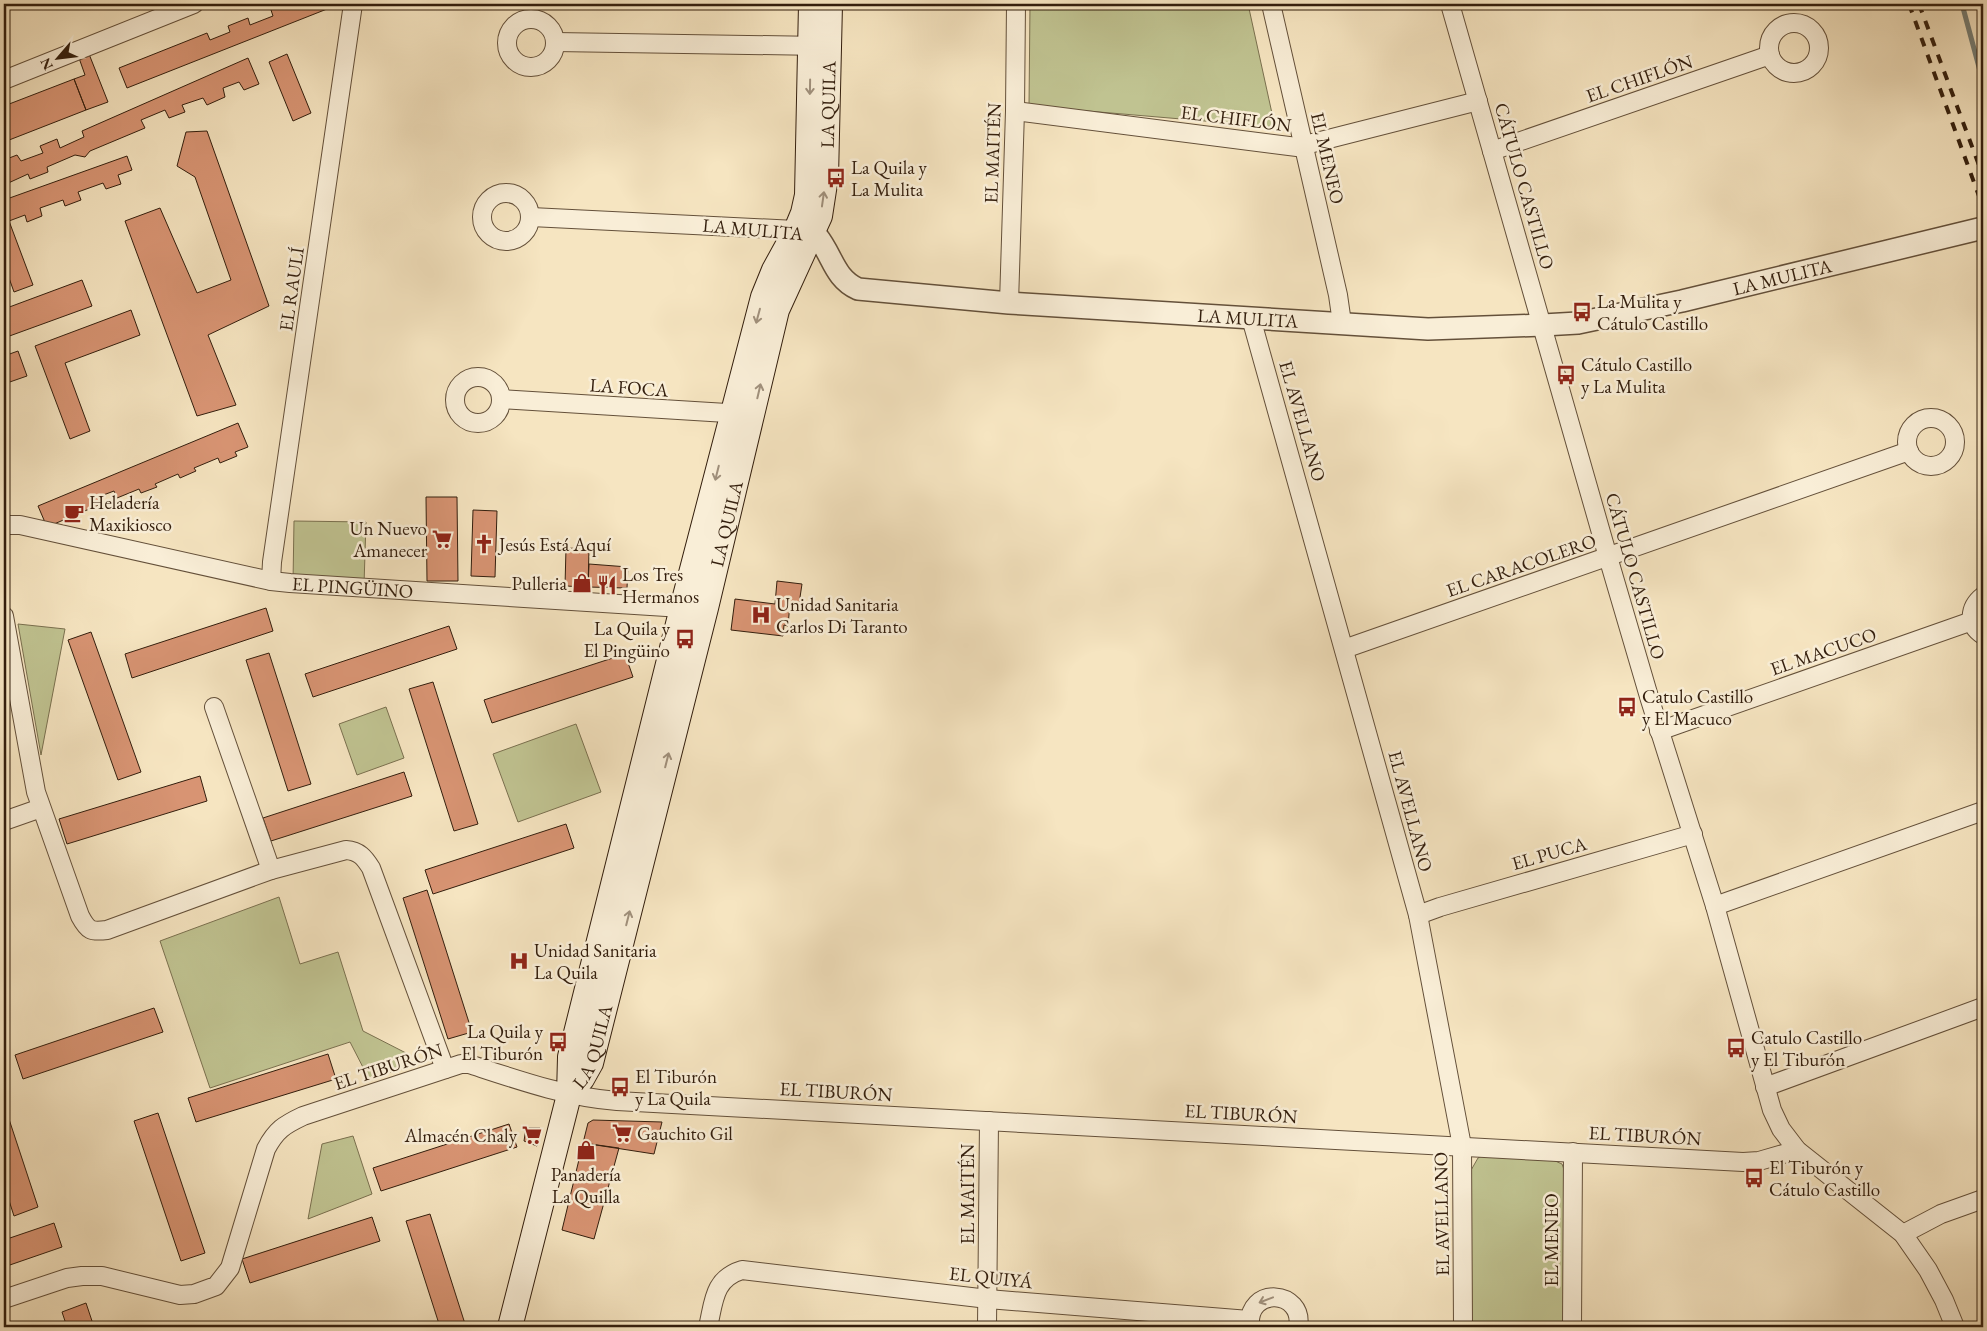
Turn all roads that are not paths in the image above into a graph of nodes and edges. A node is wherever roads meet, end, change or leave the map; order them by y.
1 (194, 4) edge
2 (353, 4) edge
3 (811, 4) edge
4 (830, 4) edge
5 (1016, 4) edge
6 (1271, 4) edge
7 (1450, 4) edge
8 (555, 42) dead end
9 (820, 46) junction
10 (1770, 55) dead end
11 (4, 80) edge
12 (1478, 101) junction
13 (1015, 111) junction
14 (1304, 145) junction
15 (1492, 151) junction
16 (531, 217) dead end
17 (1983, 228) edge
18 (805, 232) junction
19 (1009, 303) junction
20 (1252, 318) junction
21 (1342, 323) junction
22 (1543, 325) junction
23 (501, 399) dead end
24 (742, 414) junction
25 (1909, 451) dead end
26 (4, 525) edge
27 (1608, 558) junction
28 (271, 581) junction
29 (1983, 596) edge
30 (682, 608) junction
31 (706, 608) junction
32 (4, 616) edge
33 (1972, 621) junction
34 (1983, 635) edge
35 (1344, 649) junction
36 (214, 707) dead end
37 (1659, 731) junction
38 (41, 808) junction
39 (1983, 812) edge
40 (4, 821) edge
41 (1693, 834) junction
42 (271, 870) junction
43 (1715, 906) junction
44 (1418, 915) junction
45 (1983, 1007) edge
46 (445, 1069) junction
47 (1765, 1086) junction
48 (569, 1095) junction
49 (989, 1121) junction
50 (1462, 1146) junction
51 (1797, 1150) junction
52 (1573, 1152) junction
53 (1983, 1200) edge
54 (1903, 1234) junction
55 (4, 1299) edge
56 (988, 1299) junction
57 (1250, 1324) edge
58 (510, 1327) edge
59 (708, 1327) edge
60 (987, 1327) edge
61 (1298, 1327) edge
62 (1463, 1327) edge
63 (1572, 1327) edge
64 (1955, 1327) edge

1 - 11 street
2 - 28 street, EL RAULÍ
3 - 9 main road, LA QUILA
4 - 9 main road, LA QUILA
5 - 13 street, EL MAITÉN
6 - 14 street, EL MENEO
7 - 12 street, CÁTULO CASTILLO
8 - 9 street
9 - 18 main road, LA QUILA
10 - 15 street, EL CHIFLÓN
12 - 14 street, EL CHIFLÓN
12 - 15 street, CÁTULO CASTILLO
13 - 14 street, EL CHIFLÓN
13 - 19 street, EL MAITÉN
14 - 21 street, EL MENEO
15 - 22 street, CÁTULO CASTILLO
16 - 18 street, LA MULITA
17 - 22 street, LA MULITA
18 - 19 street, LA MULITA
18 - 24 main road, LA QUILA
19 - 20 street, LA MULITA
20 - 21 street, LA MULITA
20 - 35 street, EL AVELLANO
21 - 22 street, LA MULITA
22 - 27 street, CÁTULO CASTILLO
23 - 24 street, LA FOCA
24 -> 30 main road, LA QUILA
24 - 31 main road, LA QUILA
25 - 27 street, EL CARACOLERO
26 - 28 street, EL PINGÜINO
27 - 35 street, EL CARACOLERO
27 - 37 street, CÁTULO CASTILLO
28 - 30 street, EL PINGÜINO
29 - 33 street
30 - 31 main road, EL PINGÜINO
30 - 48 main road, LA QUILA
48 -> 31 main road, LA QUILA
32 - 38 street
33 - 34 street
33 - 37 street, EL MACUCO
35 - 44 street, EL AVELLANO
36 - 42 street
37 - 41 street, CÁTULO CASTILLO
38 - 40 street
38 - 42 street
39 - 43 street
41 - 43 street, CÁTULO CASTILLO
41 - 44 street, EL PUCA
42 - 46 street
43 - 47 street, CÁTULO CASTILLO
44 - 50 street, EL AVELLANO
45 - 47 street
46 - 48 street, EL TIBURÓN
46 - 55 street, EL TIBURÓN
47 - 51 street, CÁTULO CASTILLO
48 - 49 street, EL TIBURÓN
48 - 58 main road, LA QUILA
49 - 50 street, EL TIBURÓN
49 - 56 street, EL MAITÉN
50 - 52 street, EL TIBURÓN
50 - 62 street, EL AVELLANO
51 - 52 street, EL TIBURÓN
51 - 54 street, CÁTULO CASTILLO
52 - 63 street, EL MENEO
53 - 54 street
54 - 64 street, CÁTULO CASTILLO
56 - 57 street, EL QUIYÁ
56 - 59 street, EL QUIYÁ
56 - 60 street, EL MAITÉN
61 -> 57 street, EL QUIYÁ

